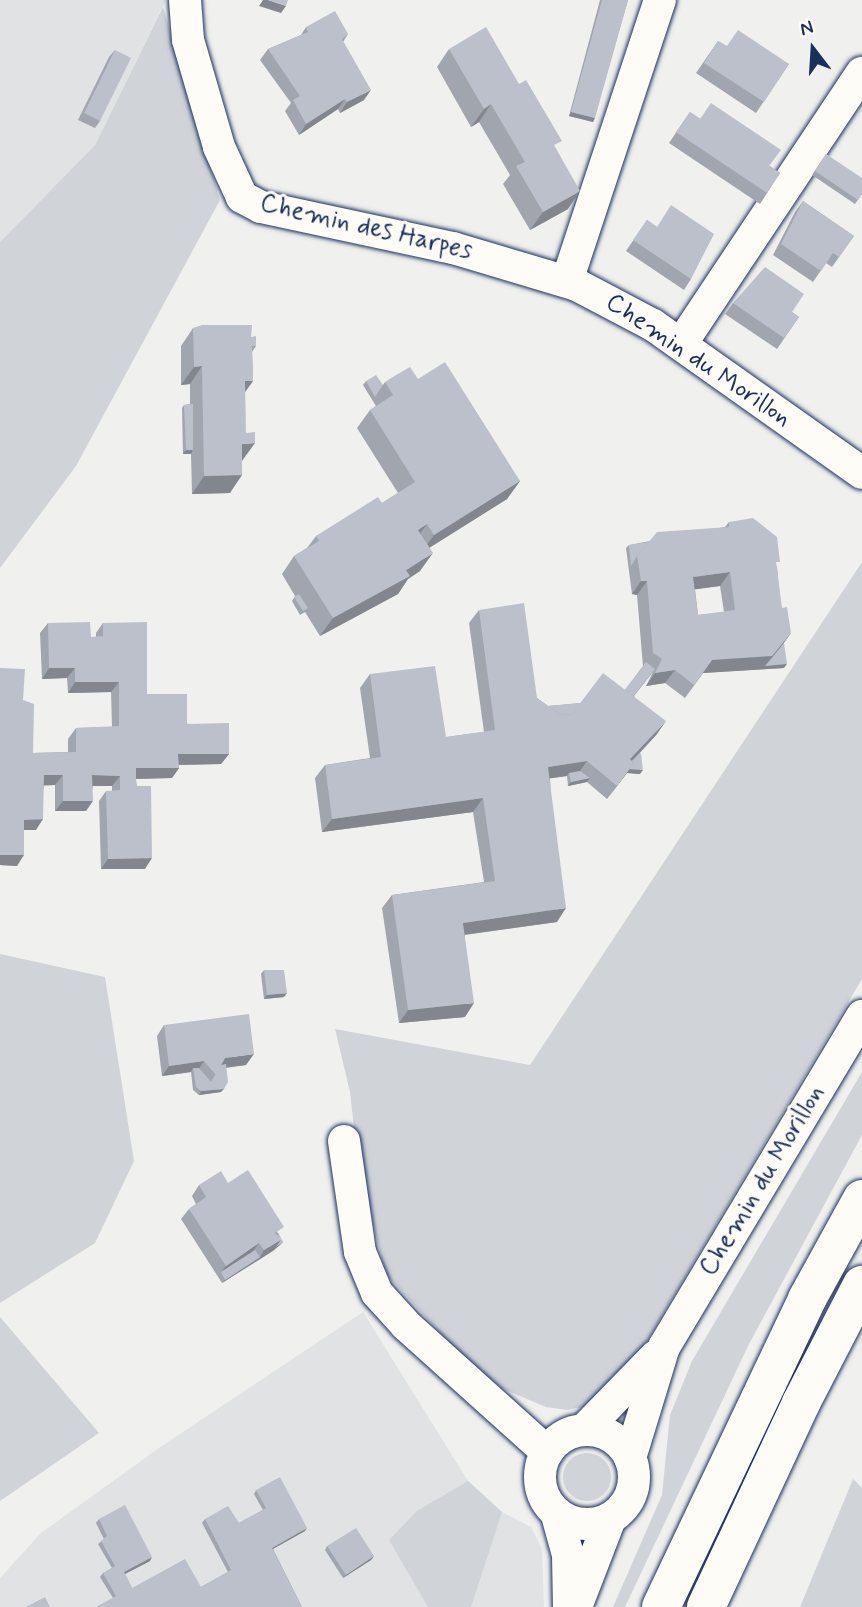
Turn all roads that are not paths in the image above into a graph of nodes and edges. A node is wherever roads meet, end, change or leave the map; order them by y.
1 (185, 0) edge
2 (660, 0) edge
3 (862, 73) edge
4 (567, 281) junction
5 (681, 344) junction
6 (862, 472) edge
7 (862, 1016) edge
8 (344, 1141) dead end
9 (862, 1199) edge
10 (862, 1285) edge
11 (664, 1347) junction
12 (584, 1430) junction
13 (547, 1452) junction
14 (630, 1458) junction
15 (557, 1515) junction
16 (610, 1519) junction
17 (569, 1607) edge
18 (576, 1607) edge
19 (661, 1607) edge
20 (706, 1607) edge

1 - 4 street, Chemin des Harpes
2 - 4 street
3 - 5 street
4 - 5 street, Chemin du Morillon
5 - 6 street, Chemin du Morillon
7 - 11 street, Chemin du Morillon
8 - 13 street
9 - 19 highway
10 - 20 highway
11 - 12 street, Chemin du Morillon
11 - 14 street, Chemin du Morillon
12 - 13 street
12 - 14 street
13 - 15 street
14 - 16 street
15 - 16 street
15 - 17 street
16 - 18 street

